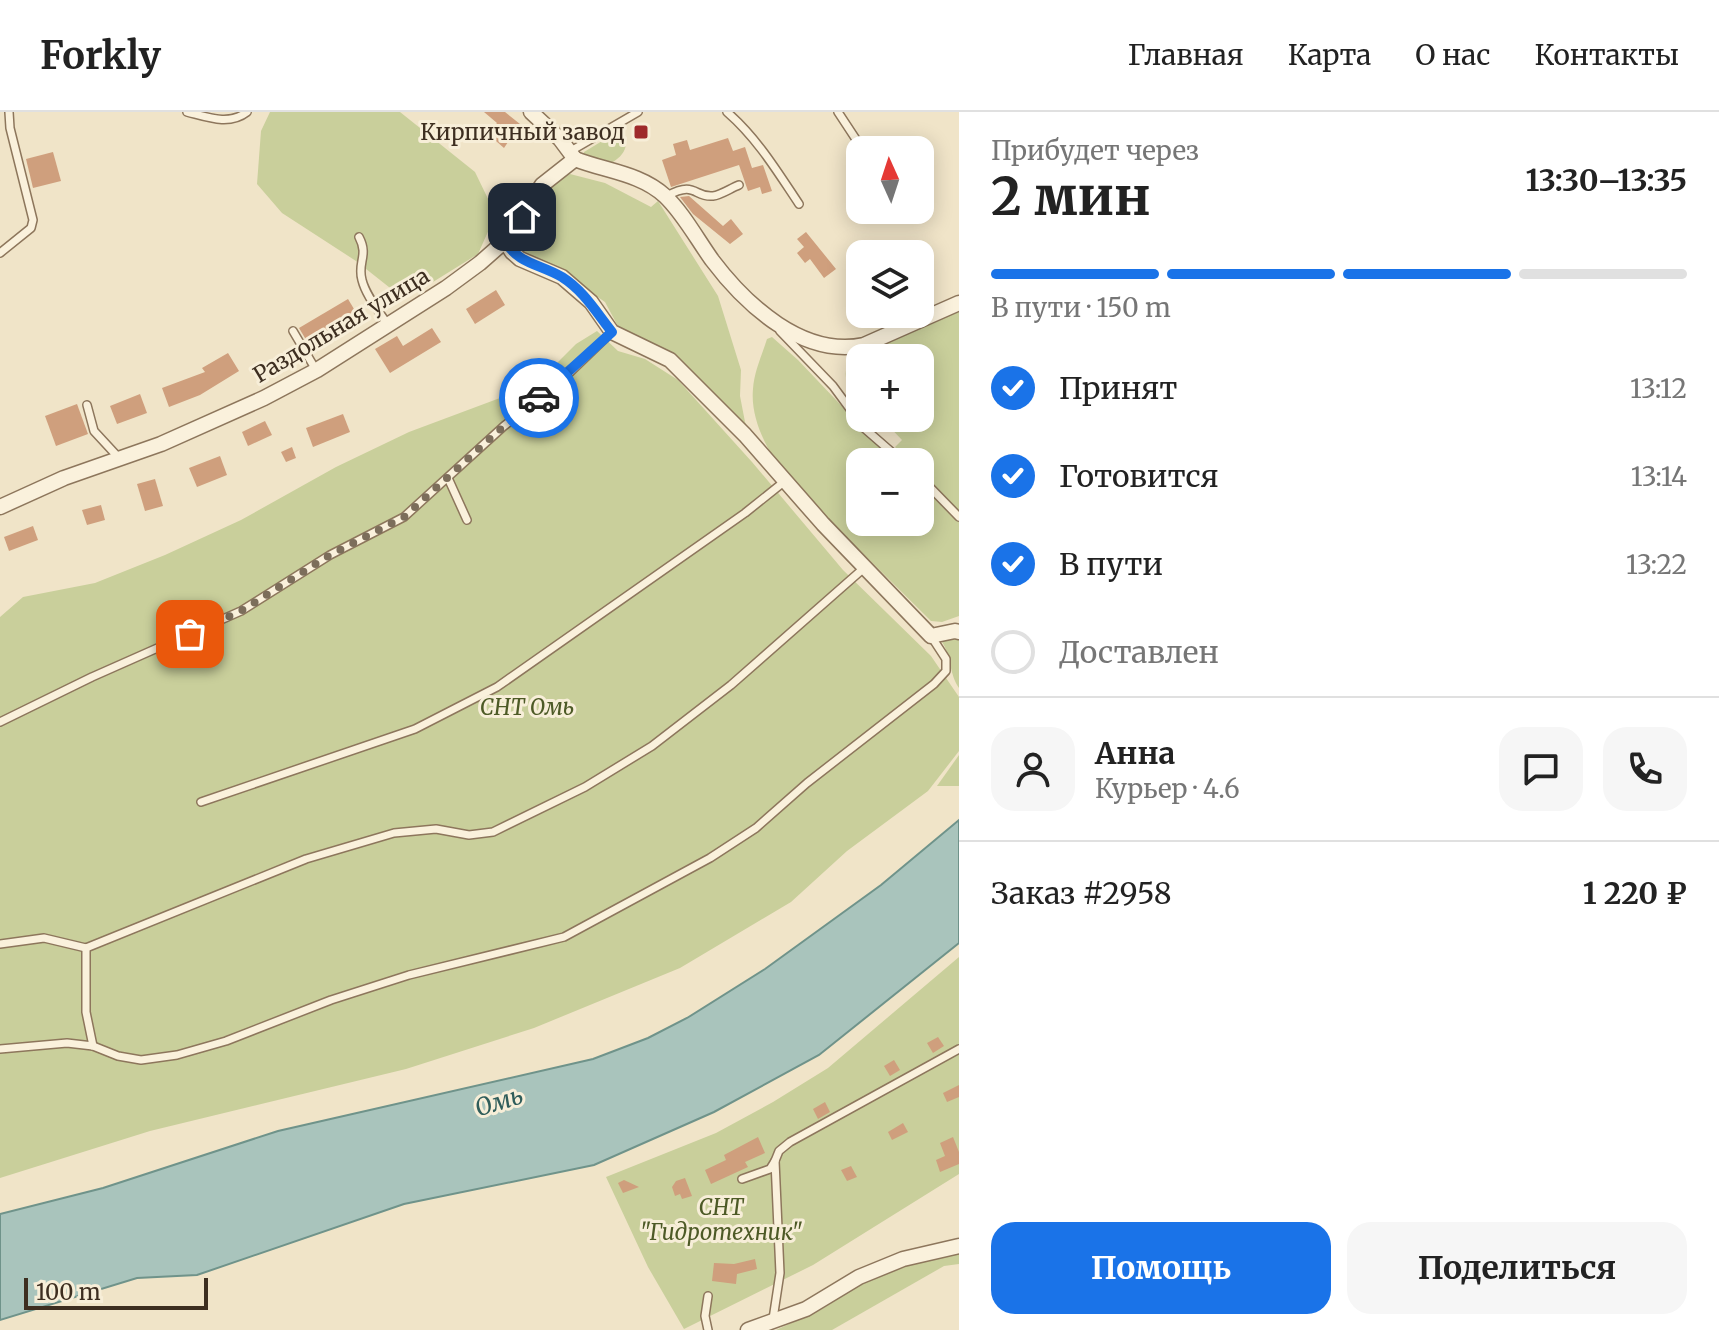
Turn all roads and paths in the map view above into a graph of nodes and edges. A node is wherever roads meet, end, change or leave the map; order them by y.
1 (9, 112) edge
2 (187, 112) edge
3 (247, 112) edge
4 (533, 112) edge
5 (638, 112) edge
6 (727, 112) edge
7 (838, 112) edge
8 (854, 136) edge
9 (572, 156) junction
10 (739, 185) dead end
11 (666, 196) junction
12 (799, 204) dead end
13 (359, 237) dead end
14 (505, 241) junction
15 (0, 253) edge
16 (959, 303) edge
17 (768, 318) junction
18 (388, 326) junction
19 (293, 331) dead end
20 (612, 332) junction
21 (317, 370) junction
22 (87, 405) dead end
23 (887, 448) edge
24 (119, 458) junction
25 (448, 478) junction
26 (785, 481) junction
27 (934, 491) edge
28 (0, 507) edge
29 (959, 517) edge
30 (467, 520) dead end
31 (864, 568) junction
32 (958, 630) edge
33 (931, 636) junction
34 (0, 722) edge
35 (201, 802) dead end
36 (0, 944) edge
37 (86, 948) junction
38 (93, 1046) junction
39 (0, 1049) edge
40 (959, 1049) edge
41 (775, 1161) junction
42 (742, 1179) dead end
43 (959, 1246) edge
44 (708, 1296) dead end
45 (773, 1319) junction
46 (708, 1330) edge
47 (748, 1330) edge

1 - 15 lane
2 - 3 lane
4 - 9 street
5 - 9 lane
6 - 12 lane
7 - 8 lane
9 - 11 street
9 - 14 street, Раздольная улица
10 - 11 lane
11 - 17 street
13 - 18 lane
14 - 18 street, Раздольная улица
14 - 20 street
16 - 17 street
17 - 23 lane
18 - 21 street, Раздольная улица
19 - 21 lane
20 - 25 lane
20 - 26 street
21 - 24 street, Раздольная улица
22 - 24 lane
24 - 28 street, Раздольная улица
25 - 30 lane
25 - 34 lane
26 - 31 street
26 - 35 lane
27 - 29 lane
31 - 33 street
31 - 37 lane
32 - 33 street
33 - 38 lane
36 - 37 lane
37 - 38 lane
38 - 39 lane
40 - 41 lane
41 - 42 lane
41 - 45 lane
43 - 45 street
44 - 46 lane
45 - 47 street

